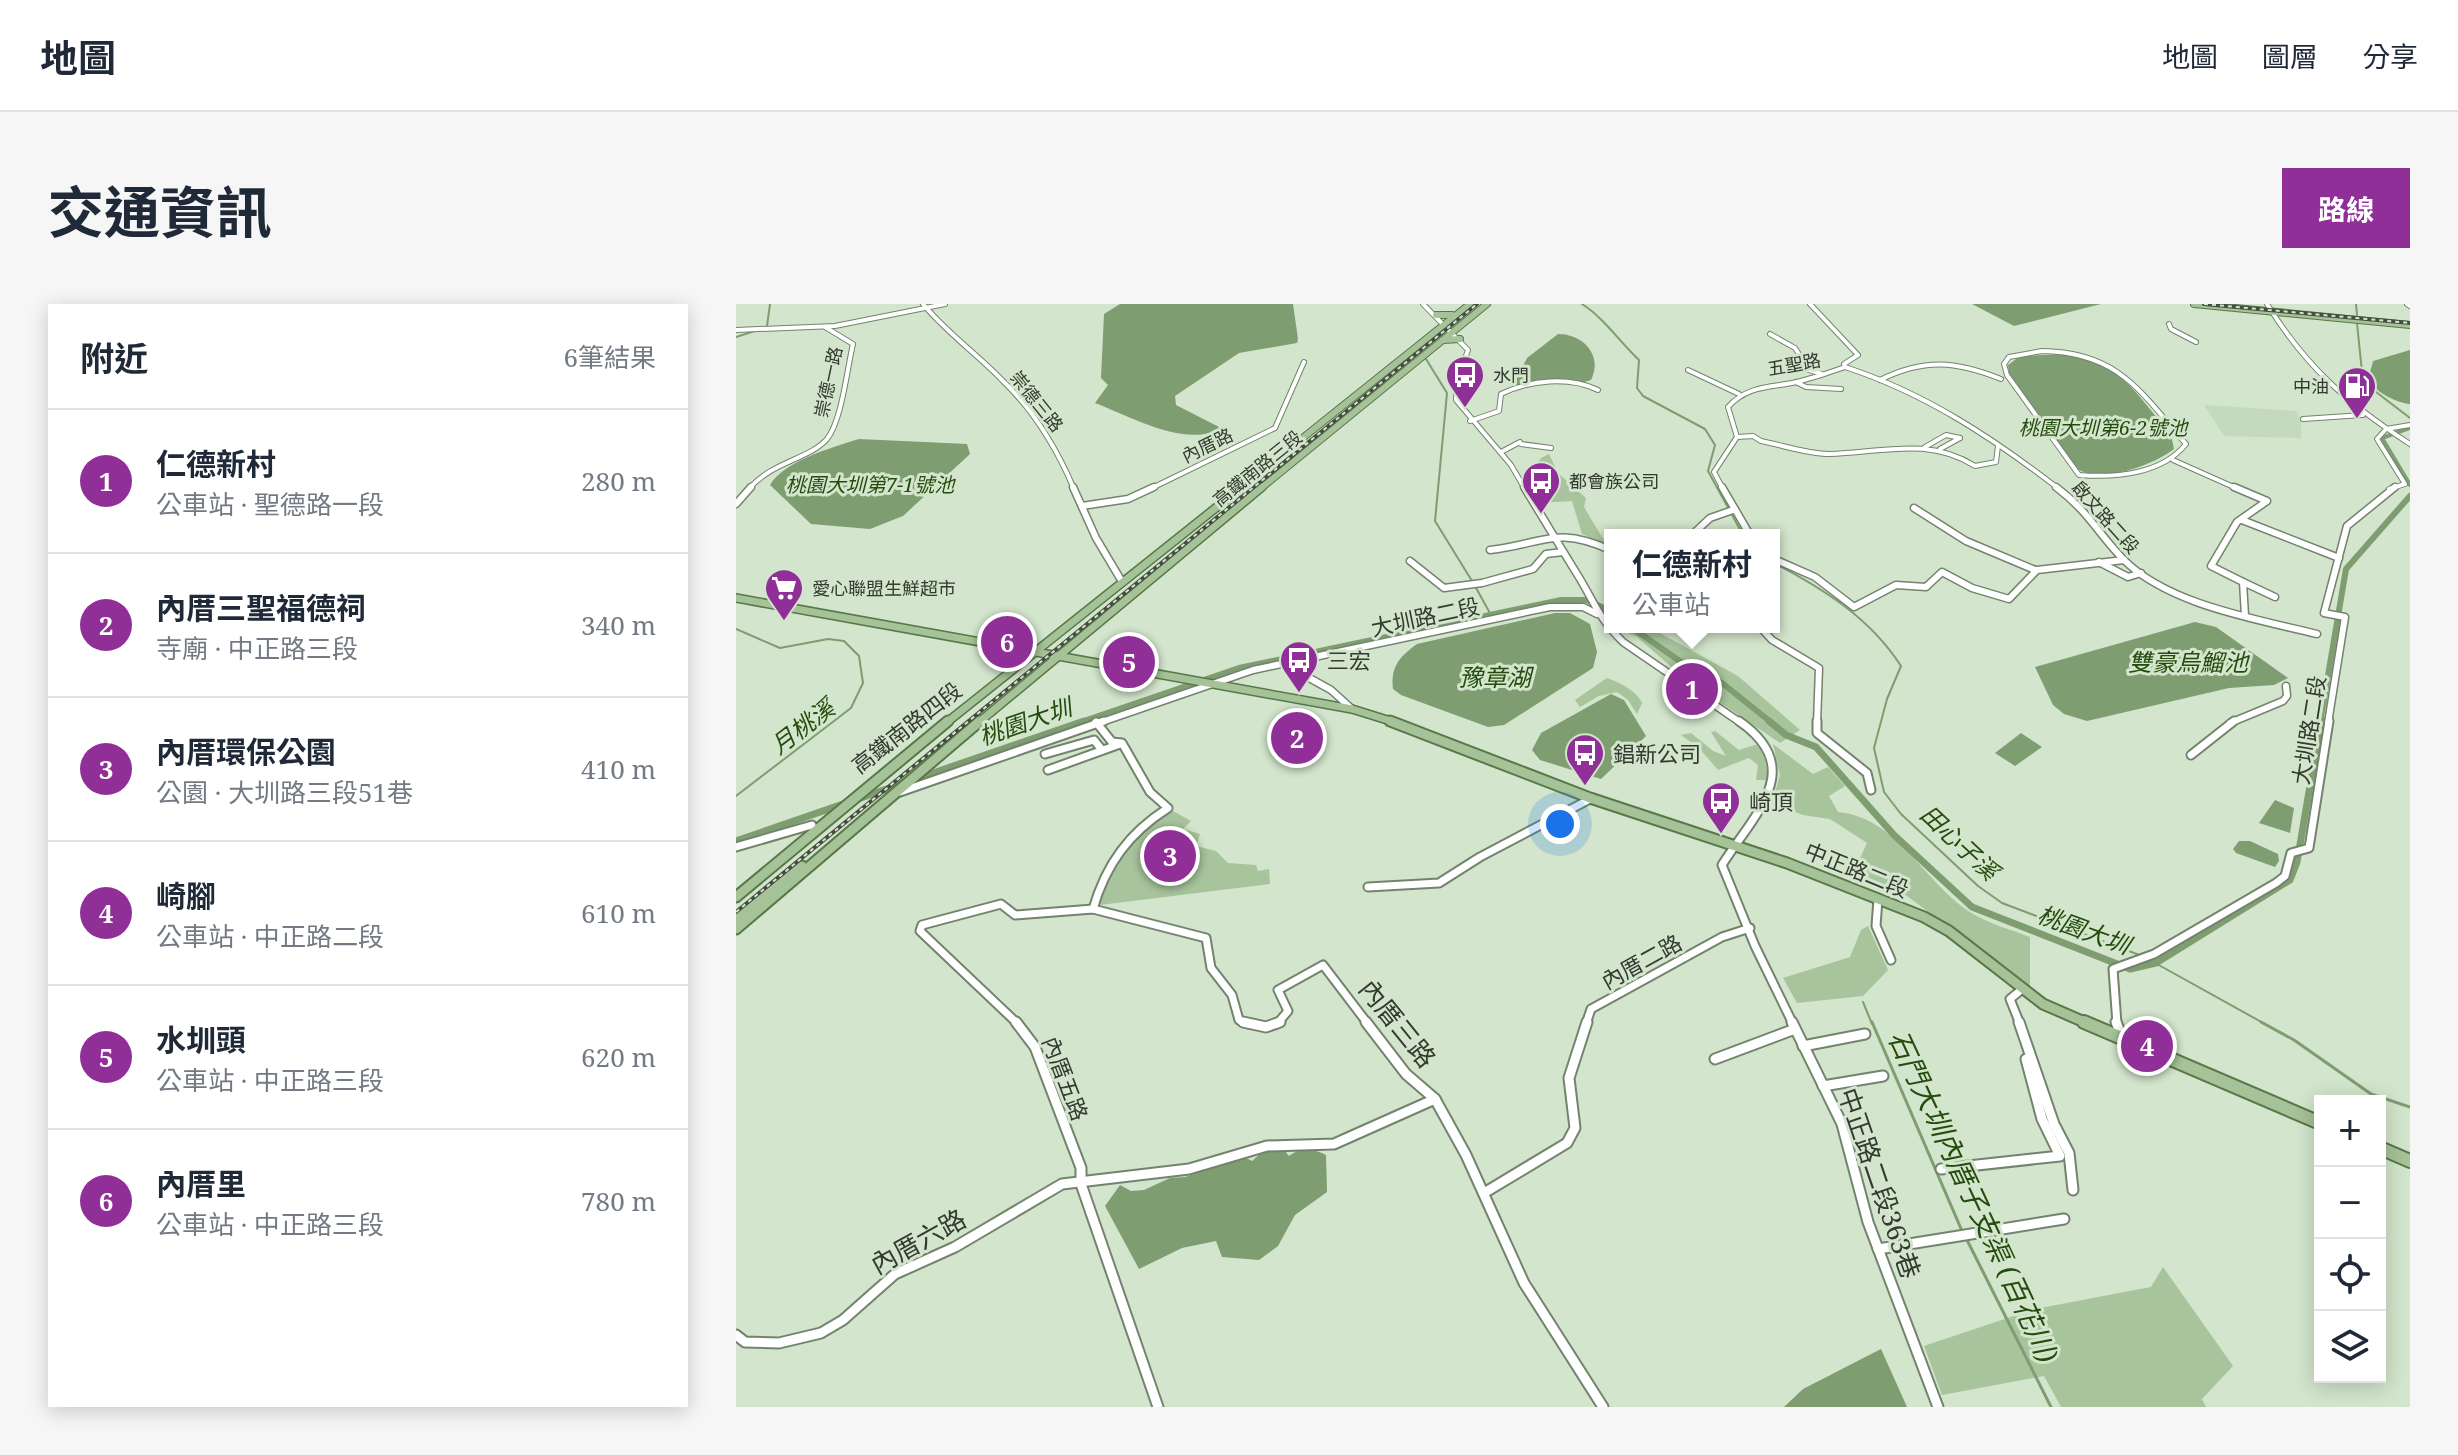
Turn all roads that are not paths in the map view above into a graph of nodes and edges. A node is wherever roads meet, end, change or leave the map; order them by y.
1 (945, 304) edge
2 (1423, 304) edge
3 (1467, 304) edge
4 (1485, 304) edge
5 (1810, 304) edge
6 (2194, 304) edge
7 (2218, 304) edge
8 (924, 306) edge
9 (2271, 309) edge
10 (1436, 315) junction
11 (2410, 322) edge
12 (2169, 324) dead end
13 (825, 327) junction
14 (1447, 327) junction
15 (736, 330) edge
16 (1770, 334) dead end
17 (1460, 339) junction
18 (2196, 342) dead end
19 (1304, 362) dead end
20 (1845, 367) junction
21 (1688, 370) dead end
22 (1825, 374) junction
23 (1379, 378) junction
24 (2001, 379) dead end
25 (1880, 380) junction
26 (1796, 382) junction
27 (1364, 386) junction
28 (1841, 389) dead end
29 (1598, 390) dead end
30 (1739, 394) junction
31 (2363, 415) junction
32 (2303, 419) dead end
33 (1470, 421) junction
34 (2410, 425) edge
35 (2386, 429) junction
36 (1737, 437) junction
37 (2410, 444) edge
38 (1998, 446) junction
39 (1925, 447) dead end
40 (1551, 448) dead end
41 (1940, 449) dead end
42 (1501, 452) junction
43 (2173, 460) junction
44 (2407, 484) edge
45 (736, 504) edge
46 (1082, 506) junction
47 (1914, 508) dead end
48 (1733, 510) junction
49 (1198, 518) junction
50 (2242, 520) junction
51 (1192, 528) junction
52 (1701, 528) edge
53 (1746, 529) edge
54 (1552, 535) junction
55 (1604, 547) edge
56 (1490, 550) dead end
57 (1563, 552) junction
58 (2339, 558) junction
59 (2124, 560) junction
60 (1410, 561) dead end
61 (1780, 562) edge
62 (2099, 562) junction
63 (2035, 570) junction
64 (2141, 573) junction
65 (1121, 580) junction
66 (2243, 582) junction
67 (2275, 597) dead end
68 (740, 599) edge
69 (1597, 613) junction
70 (2245, 616) junction
71 (1604, 621) edge
72 (1615, 633) edge
73 (1764, 633) edge
74 (2317, 634) dead end
75 (1034, 652) junction
76 (1054, 656) junction
77 (1283, 664) junction
78 (1207, 684) junction
79 (2286, 686) dead end
80 (1352, 709) junction
81 (1096, 722) junction
82 (1122, 743) junction
83 (1102, 750) junction
84 (1045, 754) dead end
85 (2191, 755) dead end
86 (1048, 770) dead end
87 (901, 788) junction
88 (1871, 790) dead end
89 (1592, 798) junction
90 (840, 806) junction
91 (812, 825) junction
92 (736, 847) edge
93 (1734, 848) junction
94 (1368, 887) dead end
95 (736, 893) edge
96 (1878, 899) junction
97 (758, 901) junction
98 (1093, 909) junction
99 (736, 919) edge
100 (736, 928) edge
101 (1750, 928) junction
102 (1891, 960) dead end
103 (2021, 990) junction
104 (1795, 1029) junction
105 (1865, 1034) dead end
106 (2123, 1040) junction
107 (1803, 1046) junction
108 (1715, 1059) dead end
109 (2026, 1059) dead end
110 (1883, 1076) dead end
111 (1823, 1086) junction
112 (1435, 1099) junction
113 (2314, 1120) edge
114 (2386, 1151) edge
115 (2410, 1161) edge
116 (1941, 1169) dead end
117 (1081, 1184) junction
118 (2073, 1190) dead end
119 (1484, 1193) junction
120 (2064, 1219) dead end
121 (1878, 1249) junction
122 (736, 1335) edge
123 (1158, 1407) edge
124 (1603, 1407) edge
125 (1938, 1407) edge

1 - 8 street
2 - 10 street
3 - 14 main road, 高鐵南路三段
4 - 14 main road, 高鐵南路三段
4 - 14 main road, 高鐵南路三段
5 - 20 street
6 - 9 main road
7 - 9 main road
8 - 13 street
8 - 46 street, 崇德三路
9 - 11 main road
9 - 31 street
10 - 14 main road
10 - 14 street
12 - 18 street
13 - 15 street
13 - 45 street, 崇德一路
14 - 17 main road
14 - 17 street
14 - 23 main road, 高鐵南路三段
14 - 27 main road, 高鐵南路三段
14 - 76 main road, 高鐵南路三段
16 - 22 street
17 - 33 street
19 - 46 street, 內厝路
20 - 22 street, 五聖路
20 - 25 street, 啟文路二段
21 - 30 street
22 - 26 street, 五聖路
23 - 27 main road
23 - 51 main road, 高鐵南路三段
24 - 25 street
25 - 38 street, 啟文路二段
26 - 28 street
26 - 30 street, 五聖路
27 - 49 main road, 高鐵南路三段
29 - 33 street
30 - 36 street
31 - 32 street
31 - 35 street
33 - 42 street
34 - 35 street
35 - 37 street
35 - 44 street
36 - 38 street
36 - 48 street
38 - 59 street, 啟文路二段
39 - 41 street
40 - 42 street
42 - 54 street
43 - 43 street
43 - 50 street
44 - 58 street
46 - 65 street, 崇德三路
47 - 63 street
48 - 52 street
48 - 53 street
49 - 51 main road
49 - 65 main road, 高鐵南路三段
50 - 58 street
50 - 66 street
51 - 75 main road, 高鐵南路三段
54 - 55 street
54 - 56 street
54 - 57 street
57 - 60 street
57 - 69 street
58 - 106 street, 大圳路二段
59 - 62 street
59 - 64 street, 啟文路二段
61 - 63 street
62 - 63 street
62 - 64 street
64 - 70 street, 啟文路二段
65 - 75 main road, 高鐵南路三段
66 - 67 street
66 - 70 street
68 - 75 main road, 中正路二段
69 - 71 street
69 - 77 street, 大圳路二段
70 - 74 street, 啟文路二段
72 - 93 street
73 - 88 street
75 - 76 main road, 中正路二段
75 - 90 main road, 高鐵南路四段
75 - 90 main road, 高鐵南路四段
76 - 78 main road, 中正路二段
76 - 87 main road, 高鐵南路四段
76 - 87 main road, 高鐵南路四段
77 - 78 street, 大圳路二段
77 - 80 street
78 - 80 main road, 中正路二段
78 - 81 street, 大圳路二段
79 - 85 street
80 - 89 main road, 中正路二段
81 - 82 street
81 - 87 street, 大圳路二段
82 - 83 street
82 - 98 street
83 - 84 street
83 - 86 street
87 - 97 main road, 高鐵南路四段
87 - 100 main road, 高鐵南路四段
89 - 93 main road, 中正路二段
89 - 94 street
90 - 91 main road
90 - 95 main road, 高鐵南路四段
91 - 92 street
91 - 95 main road
93 - 96 main road, 中正路二段
93 - 101 street, 中正路二段363巷
96 - 102 street
96 - 103 main road, 中正路二段
97 - 99 main road, 高鐵南路四段
97 - 100 main road
98 - 112 street, 內厝三路
98 - 117 street, 內厝五路
101 - 104 street, 中正路二段363巷
101 - 119 street, 內厝二路
103 - 106 main road, 中正路二段
103 - 118 street
104 - 107 street, 中正路二段363巷
104 - 108 street
105 - 107 street
106 - 113 main road, 中正路二段
107 - 111 street, 中正路二段363巷
109 - 116 street
110 - 111 street
111 - 121 street, 中正路二段363巷
112 - 117 street, 內厝六路
112 - 119 street, 內厝三路
114 - 115 main road
117 - 122 street, 內厝六路
117 - 123 street, 內厝五路
119 - 124 street, 內厝三路
120 - 121 street
121 - 125 street, 中正路二段363巷

